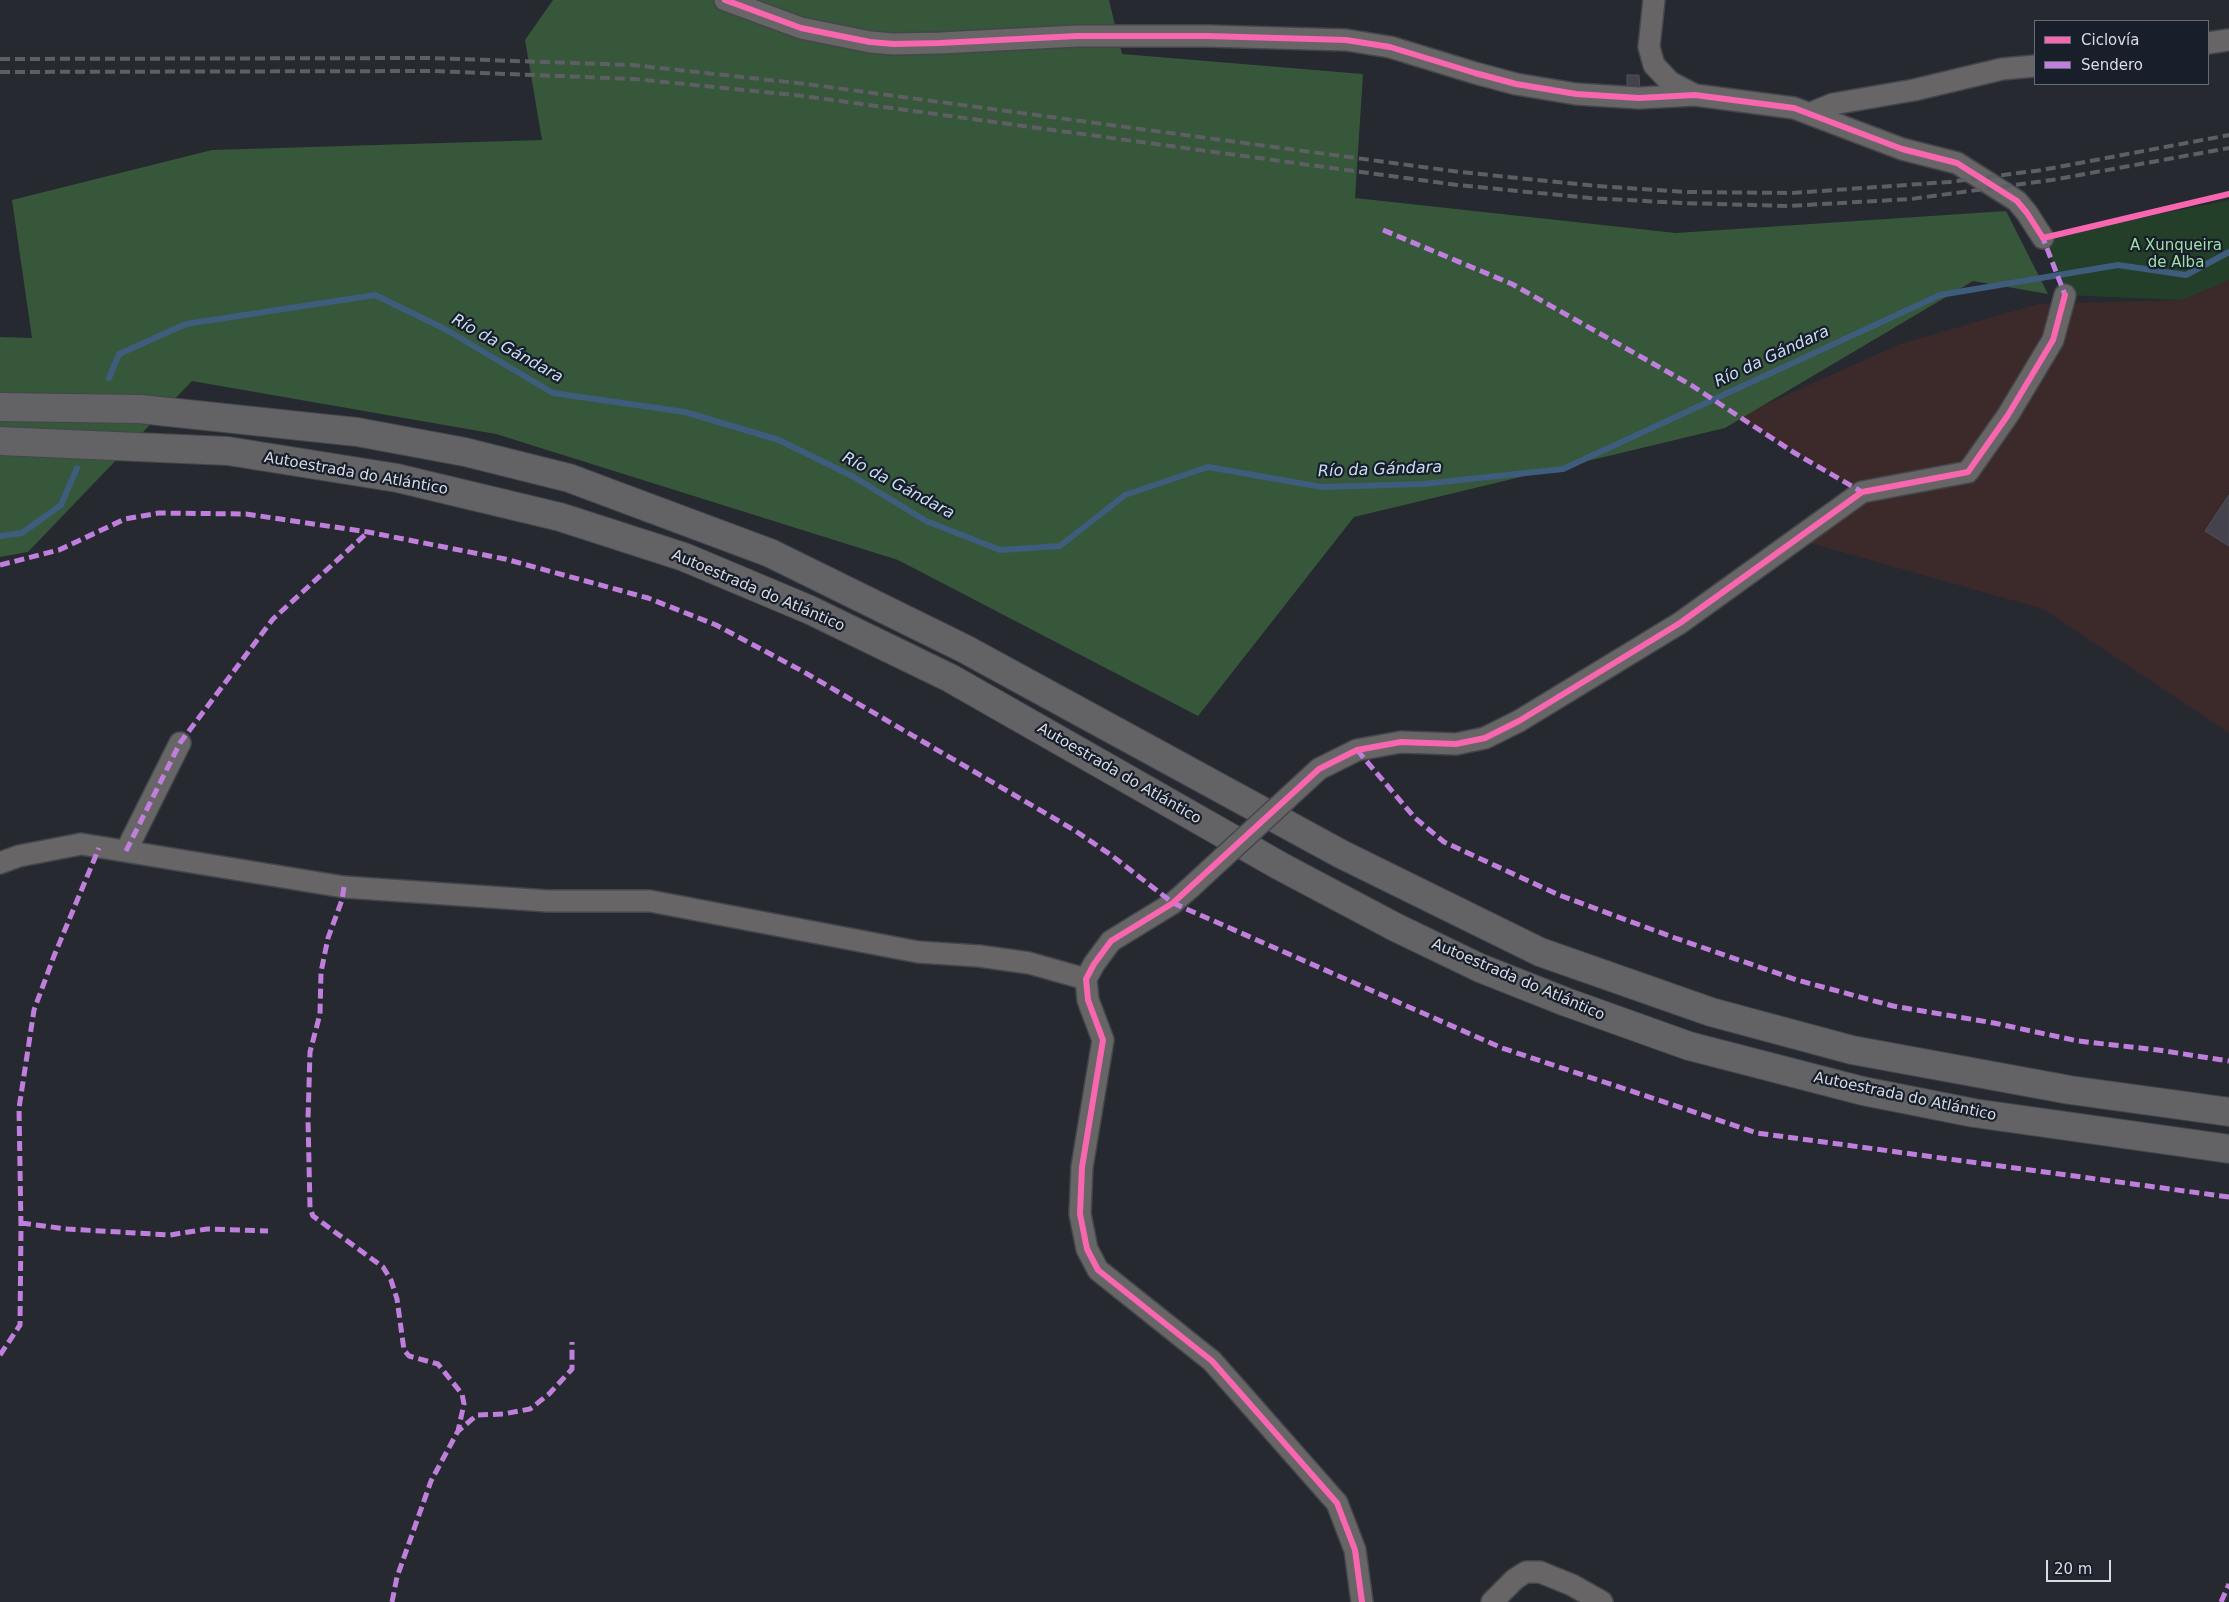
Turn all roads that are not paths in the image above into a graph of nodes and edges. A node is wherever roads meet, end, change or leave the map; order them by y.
1 (725, 0) edge
2 (1654, 0) edge
3 (2229, 40) edge
4 (2209, 43) edge
5 (2034, 66) edge
6 (1695, 95) junction
7 (1811, 113) junction
8 (2043, 238) dead end
9 (2065, 295) dead end
10 (0, 407) edge
11 (0, 441) edge
12 (180, 743) dead end
13 (126, 851) junction
14 (0, 863) edge
15 (1086, 979) junction
16 (2229, 1112) edge
17 (2229, 1150) edge
18 (1362, 1602) edge
19 (1492, 1602) edge
20 (1602, 1602) edge

1 - 6 street
2 - 6 street
3 - 4 street
5 - 7 street
6 - 7 street
7 - 8 street
9 - 15 street, bridge
10 - 16 highway
11 - 17 highway, Autoestrada do Atlántico
12 - 13 street
13 - 14 street
13 - 15 street
15 - 18 street
19 - 20 street

